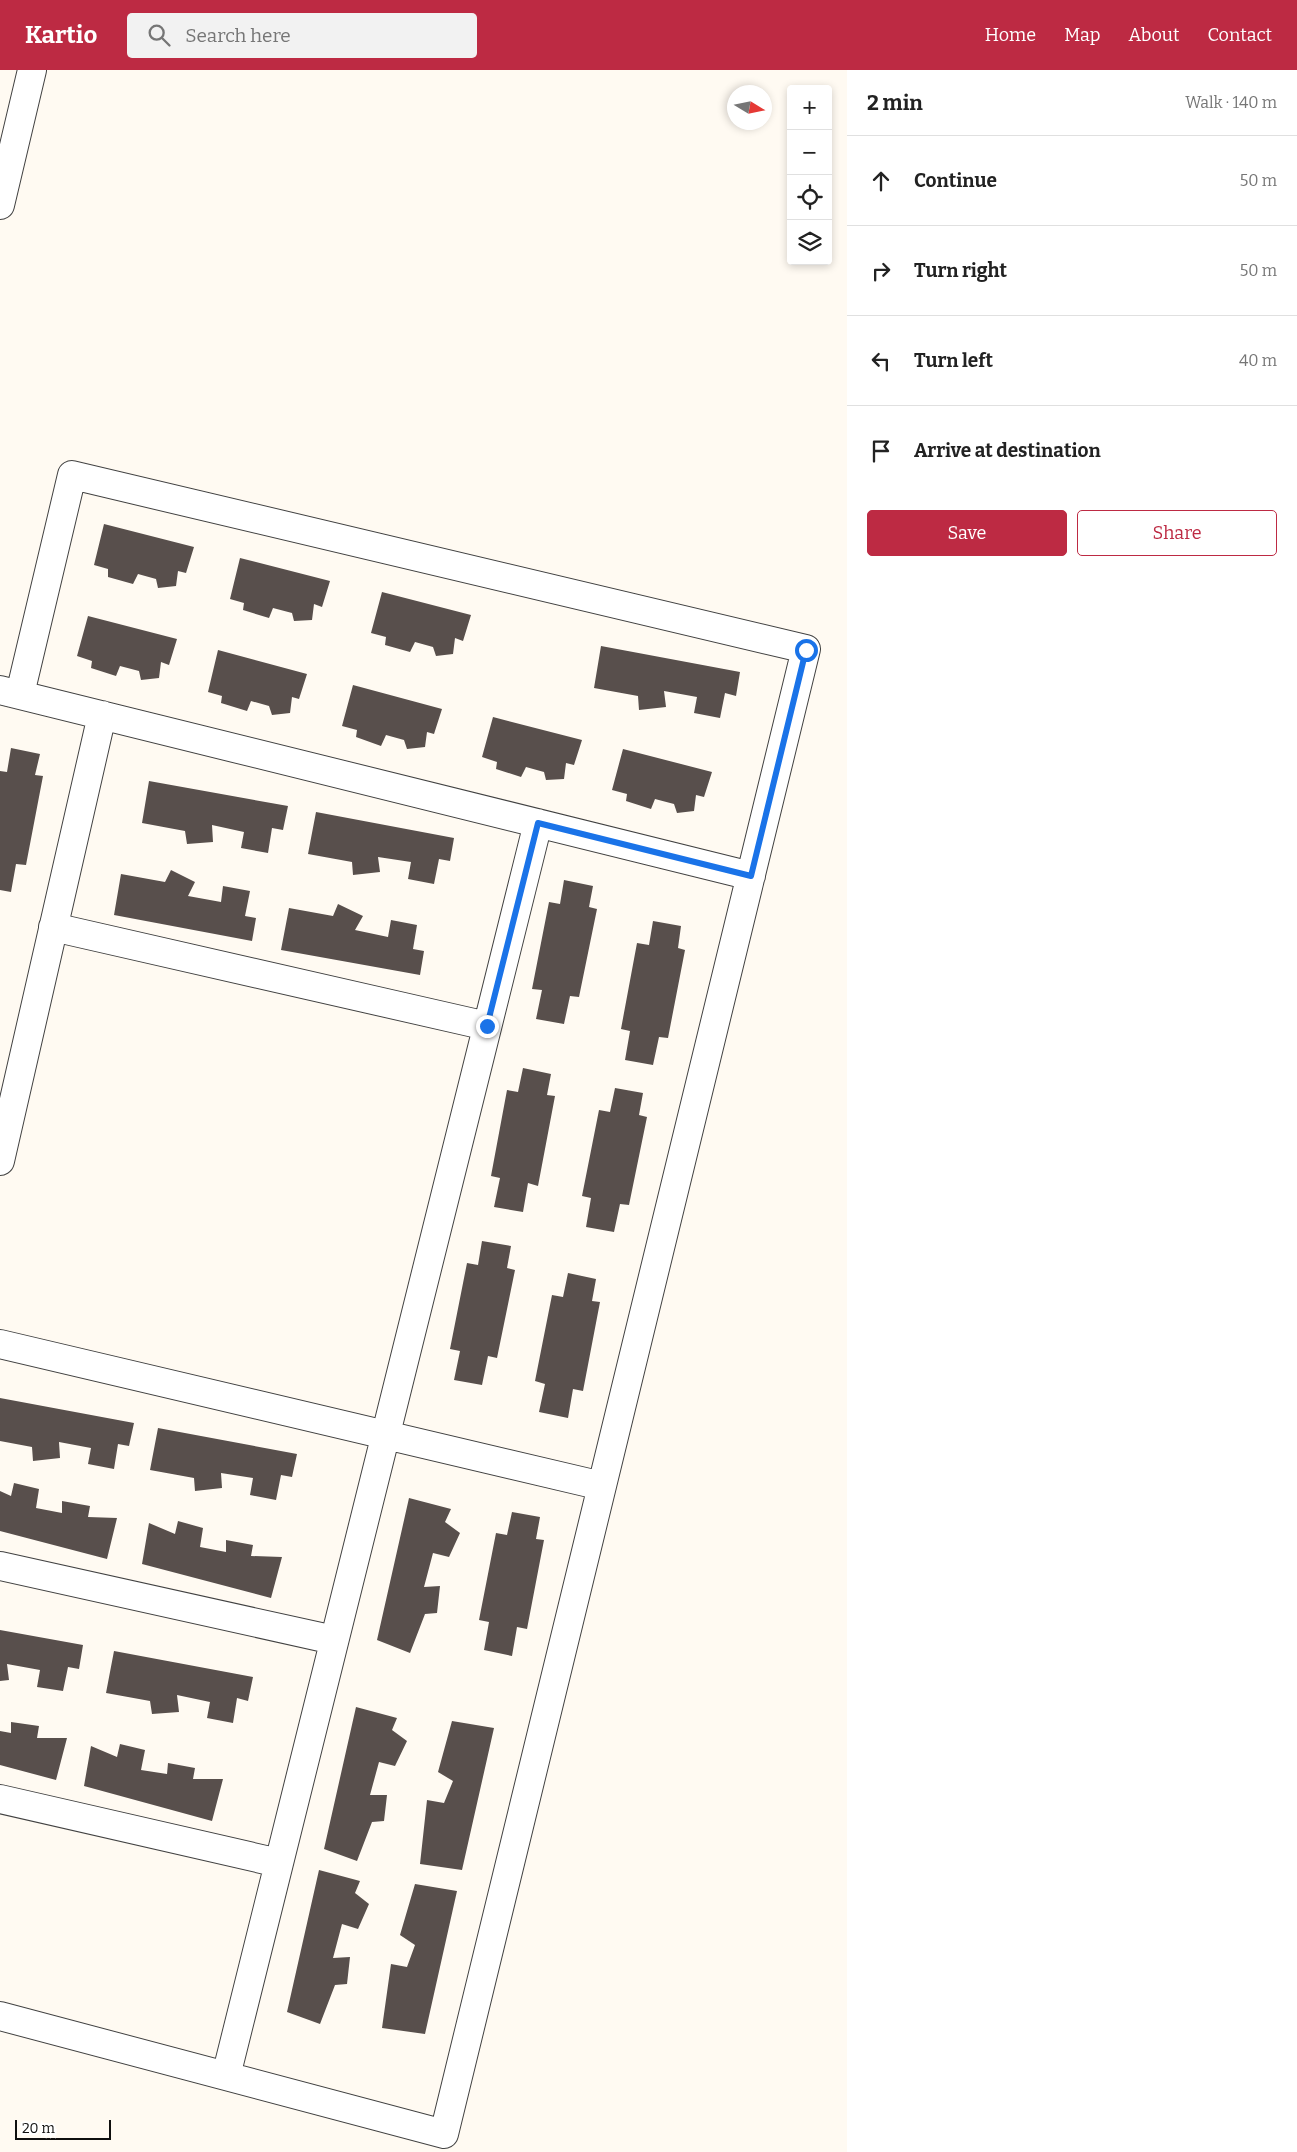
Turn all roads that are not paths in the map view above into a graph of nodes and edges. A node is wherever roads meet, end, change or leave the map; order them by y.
1 (32, 70) edge
2 (0, 205) edge
3 (10, 692) edge
4 (102, 715) junction
5 (538, 823) junction
6 (751, 876) junction
7 (53, 927) junction
8 (487, 1026) junction
9 (0, 1161) edge
10 (0, 1344) edge
11 (386, 1435) junction
12 (602, 1486) junction
13 (0, 1566) edge
14 (334, 1640) junction
15 (0, 1799) edge
16 (279, 1863) junction
17 (0, 2016) edge
18 (226, 2076) junction

1 - 2 street
3 - 4 street
3 - 6 street
4 - 5 street
4 - 7 street
5 - 6 street
5 - 8 street
6 - 12 street
7 - 8 street
7 - 9 street
8 - 11 street
10 - 11 street
11 - 12 street
11 - 14 street
12 - 18 street
13 - 14 street
14 - 16 street
15 - 16 street
16 - 18 street
17 - 18 street

